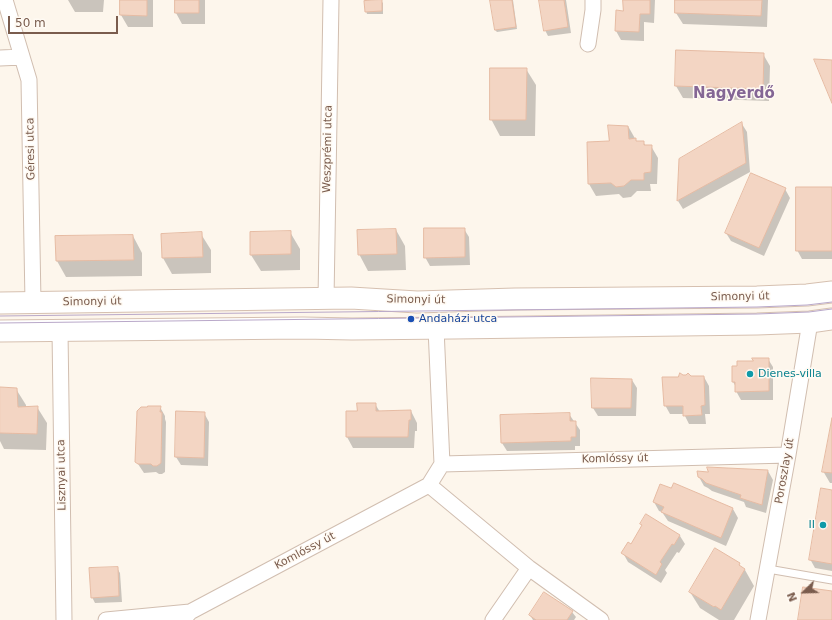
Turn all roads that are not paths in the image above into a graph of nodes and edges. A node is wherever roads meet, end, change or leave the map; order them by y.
1 (5, 0) edge
2 (331, 0) edge
3 (593, 0) edge
4 (588, 44) dead end
5 (22, 57) junction
6 (0, 58) edge
7 (832, 292) edge
8 (326, 299) junction
9 (33, 302) junction
10 (0, 303) edge
11 (832, 319) edge
12 (810, 322) junction
13 (436, 328) junction
14 (0, 331) edge
15 (60, 331) junction
16 (788, 455) junction
17 (442, 464) junction
18 (429, 485) junction
19 (529, 568) junction
20 (768, 569) junction
21 (832, 580) edge
22 (187, 616) edge
23 (64, 620) edge
24 (106, 620) edge
25 (493, 620) edge
26 (601, 620) edge
27 (758, 620) edge

1 - 5 street, Géresi utca
2 - 8 street, Weszprémi utca
3 - 4 street
5 - 6 street
5 - 9 street, Géresi utca
7 - 8 street, Simonyi út
8 - 9 street, Simonyi út
9 - 10 street, Simonyi út
11 - 12 street
12 - 13 street
12 - 16 street, Poroszlay út
13 - 15 street
13 - 17 street
14 - 15 street
15 - 23 street, Lisznyai utca
16 - 17 street, Komlóssy út
16 - 20 street, Poroszlay út
17 - 18 street
18 - 19 street
18 - 22 street, Komlóssy út
19 - 25 street
19 - 26 street
20 - 21 lane
20 - 27 street, Poroszlay út
22 - 24 street

